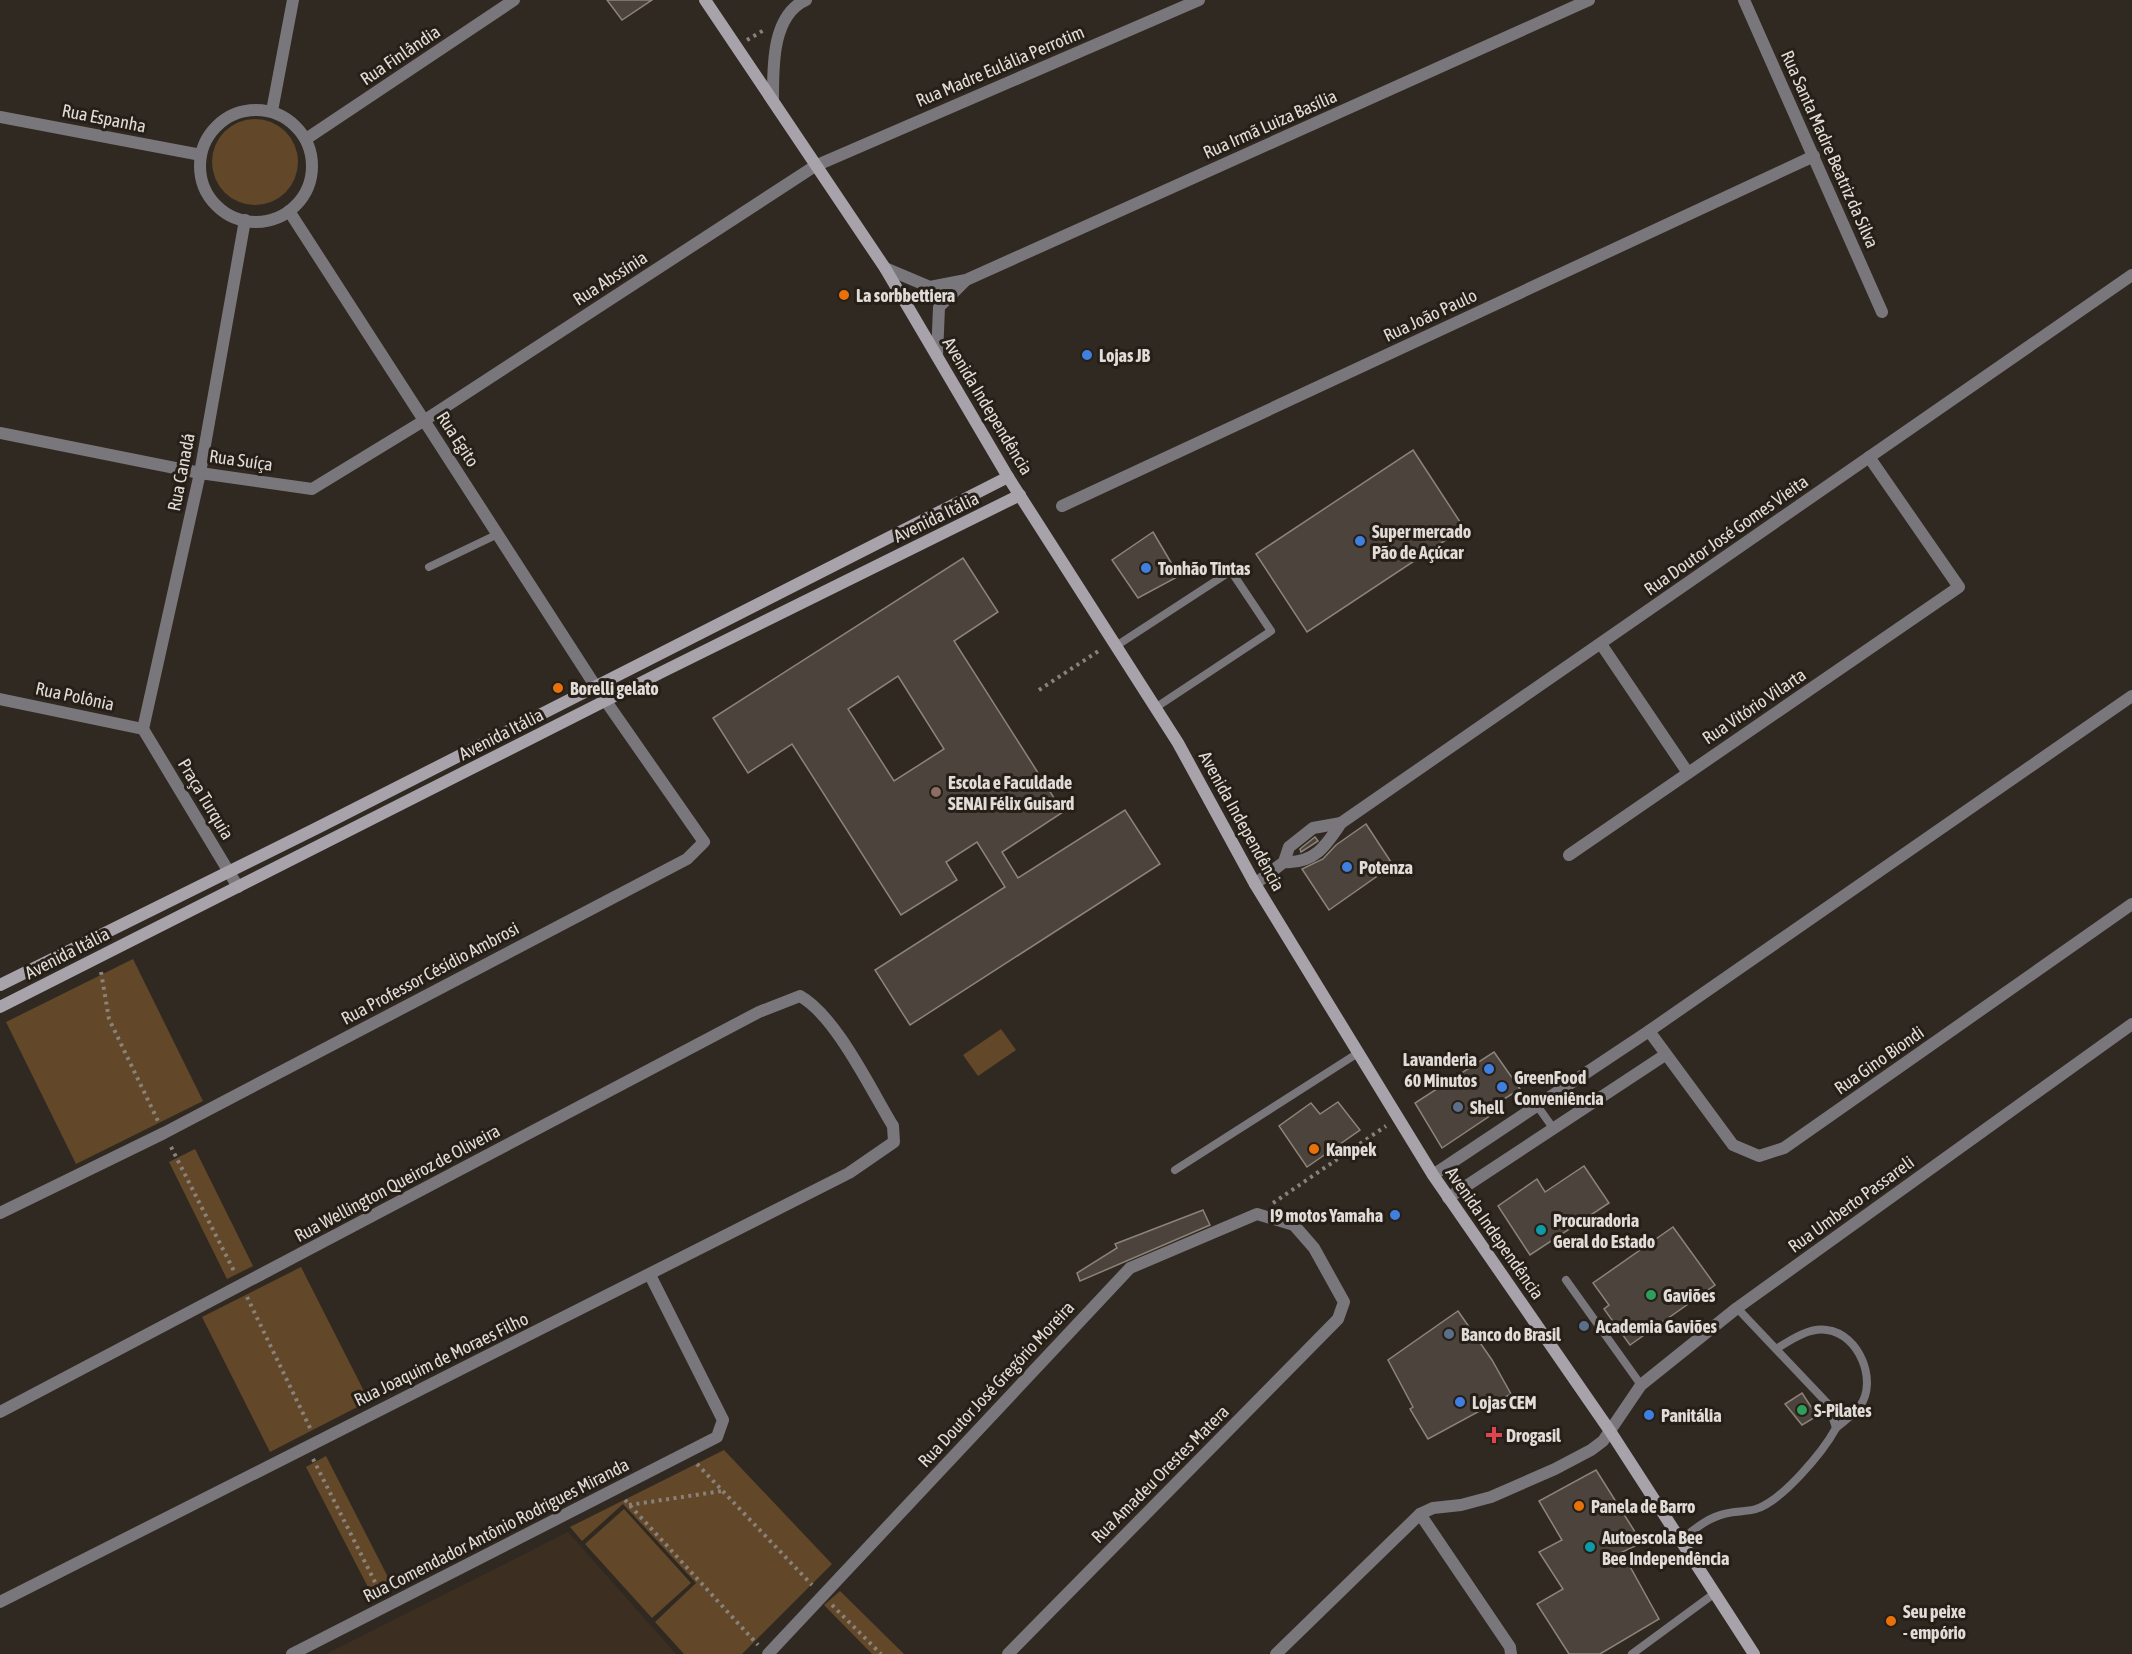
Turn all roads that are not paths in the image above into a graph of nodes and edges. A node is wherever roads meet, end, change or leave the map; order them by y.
1 (293, 0) edge
2 (514, 0) edge
3 (705, 0) edge
4 (806, 0) edge
5 (1199, 0) edge
6 (1589, 0) edge
7 (1744, 0) edge
8 (773, 98) junction
9 (272, 111) junction
10 (0, 117) edge
11 (306, 139) junction
12 (201, 155) junction
13 (1814, 156) junction
14 (815, 165) junction
15 (290, 210) junction
16 (245, 220) junction
17 (885, 268) junction
18 (2132, 275) edge
19 (966, 280) junction
20 (1882, 312) dead end
21 (938, 356) junction
22 (425, 420) junction
23 (0, 433) edge
24 (1869, 457) junction
25 (200, 473) junction
26 (1008, 477) junction
27 (1020, 495) junction
28 (1062, 506) dead end
29 (498, 534) junction
30 (429, 567) dead end
31 (1115, 644) junction
32 (1601, 644) junction
33 (596, 687) junction
34 (2132, 696) edge
35 (0, 699) edge
36 (606, 701) junction
37 (1155, 708) junction
38 (143, 729) junction
39 (1688, 773) junction
40 (1341, 823) junction
41 (1569, 855) dead end
42 (1284, 862) junction
43 (229, 872) junction
44 (1255, 884) junction
45 (238, 887) junction
46 (2132, 904) edge
47 (0, 985) edge
48 (812, 1002) joint
49 (0, 1007) edge
50 (2132, 1024) edge
51 (1648, 1031) junction
52 (1358, 1053) junction
53 (1665, 1055) junction
54 (1536, 1104) junction
55 (1553, 1128) junction
56 (1175, 1170) dead end
57 (1433, 1175) junction
58 (1448, 1198) junction
59 (0, 1213) edge
60 (650, 1275) junction
61 (1566, 1280) dead end
62 (1737, 1308) junction
63 (1338, 1319) joint
64 (1776, 1349) junction
65 (1641, 1385) junction
66 (0, 1412) edge
67 (1836, 1428) junction
68 (1610, 1431) junction
69 (1420, 1514) junction
70 (1680, 1540) junction
71 (1715, 1593) junction
72 (0, 1602) edge
73 (763, 1650) edge
74 (292, 1654) edge
75 (1008, 1654) edge
76 (1276, 1654) edge
77 (1511, 1654) edge
78 (1632, 1654) edge
79 (1755, 1654) edge

1 - 9 street
2 - 11 street, Rua Finlândia
3 - 8 main road, Avenida Independência
4 - 8 street
5 - 14 street, Rua Madre Eulália Perrotim
6 - 19 street, Rua Irmã Luiza Basília
7 - 13 street, Rua Santa Madre Beatriz da Silva
8 - 14 main road, Avenida Independência
9 - 11 street
9 - 12 street
10 - 12 street, Rua Espanha
11 - 15 street
12 - 16 street
13 - 20 street, Rua Santa Madre Beatriz da Silva
13 - 28 street, Rua João Paulo
14 - 17 main road, Avenida Independência
14 - 22 street, Rua Abssínia
15 - 16 street
15 - 22 street, Rua Egito
16 - 25 street, Rua Canadá
17 - 19 street, Rua Irmã Luiza Basília
17 - 21 main road, Avenida Independência
18 - 24 street, Rua Doutor José Gomes Vieita
19 - 21 street, Rua Irmã Luiza Basília
21 - 26 main road, Avenida Independência
22 - 25 street, Rua Suíça
22 - 29 street, Rua Egito
23 - 25 street, Rua Suíça
24 - 32 street, Rua Doutor José Gomes Vieita
24 - 39 street, Rua Vitório Vilarta
25 - 38 street, Rua Canadá
26 - 27 main road, Avenida Independência
26 - 33 main road, Avenida Itália
27 - 31 main road, Avenida Independência
27 - 36 main road, Avenida Itália
29 - 30 lane
29 - 33 street, Rua Egito
31 - 37 main road, Avenida Independência
31 - 37 lane
32 - 39 street
32 - 40 street, Rua Doutor José Gomes Vieita
33 - 36 street, Rua Professor Césídio Ambrosi
33 - 43 main road, Avenida Itália
34 - 51 street
35 - 38 street, Rua Polônia
36 - 45 main road, Avenida Itália
36 - 59 street, Rua Professor Césídio Ambrosi
37 - 44 main road, Avenida Independência
38 - 43 street, Praça Turquia
39 - 41 street, Rua Vitório Vilarta
40 - 42 street
40 - 42 street
42 - 44 street
43 - 45 street, Praça Turquia
43 - 47 main road, Avenida Itália
44 - 52 main road, Avenida Independência
45 - 49 main road, Avenida Itália
46 - 53 street, Rua Gino Biondi
48 - 60 street, Rua Joaquim de Moraes Filho
48 - 66 street, Rua Wellington Queiroz de Oliveira
50 - 62 street, Rua Umberto Passareli
51 - 53 street, Rua Gino Biondi
51 - 54 street
52 - 56 lane
52 - 57 main road, Avenida Independência
53 - 55 street
54 - 55 lane
54 - 57 street
55 - 58 street
57 - 58 main road, Avenida Independência
58 - 68 main road, Avenida Independência
60 - 72 street, Rua Joaquim de Moraes Filho
60 - 74 street, Rua Comendador Antônio Rodrigues Miranda
61 - 65 lane
62 - 64 lane
62 - 65 street, Rua Umberto Passareli
63 - 73 street, Rua Doutor José Gregório Moreira
63 - 75 street, Rua Amadeu Orestes Matera
64 - 67 lane
64 - 67 lane
65 - 68 street, Rua Umberto Passareli
67 - 70 lane
68 - 69 street, Rua Umberto Passareli
68 - 70 main road, Avenida Independência
69 - 76 street
69 - 77 street
70 - 71 main road, Avenida Independência
71 - 78 lane
71 - 79 main road, Avenida Independência

